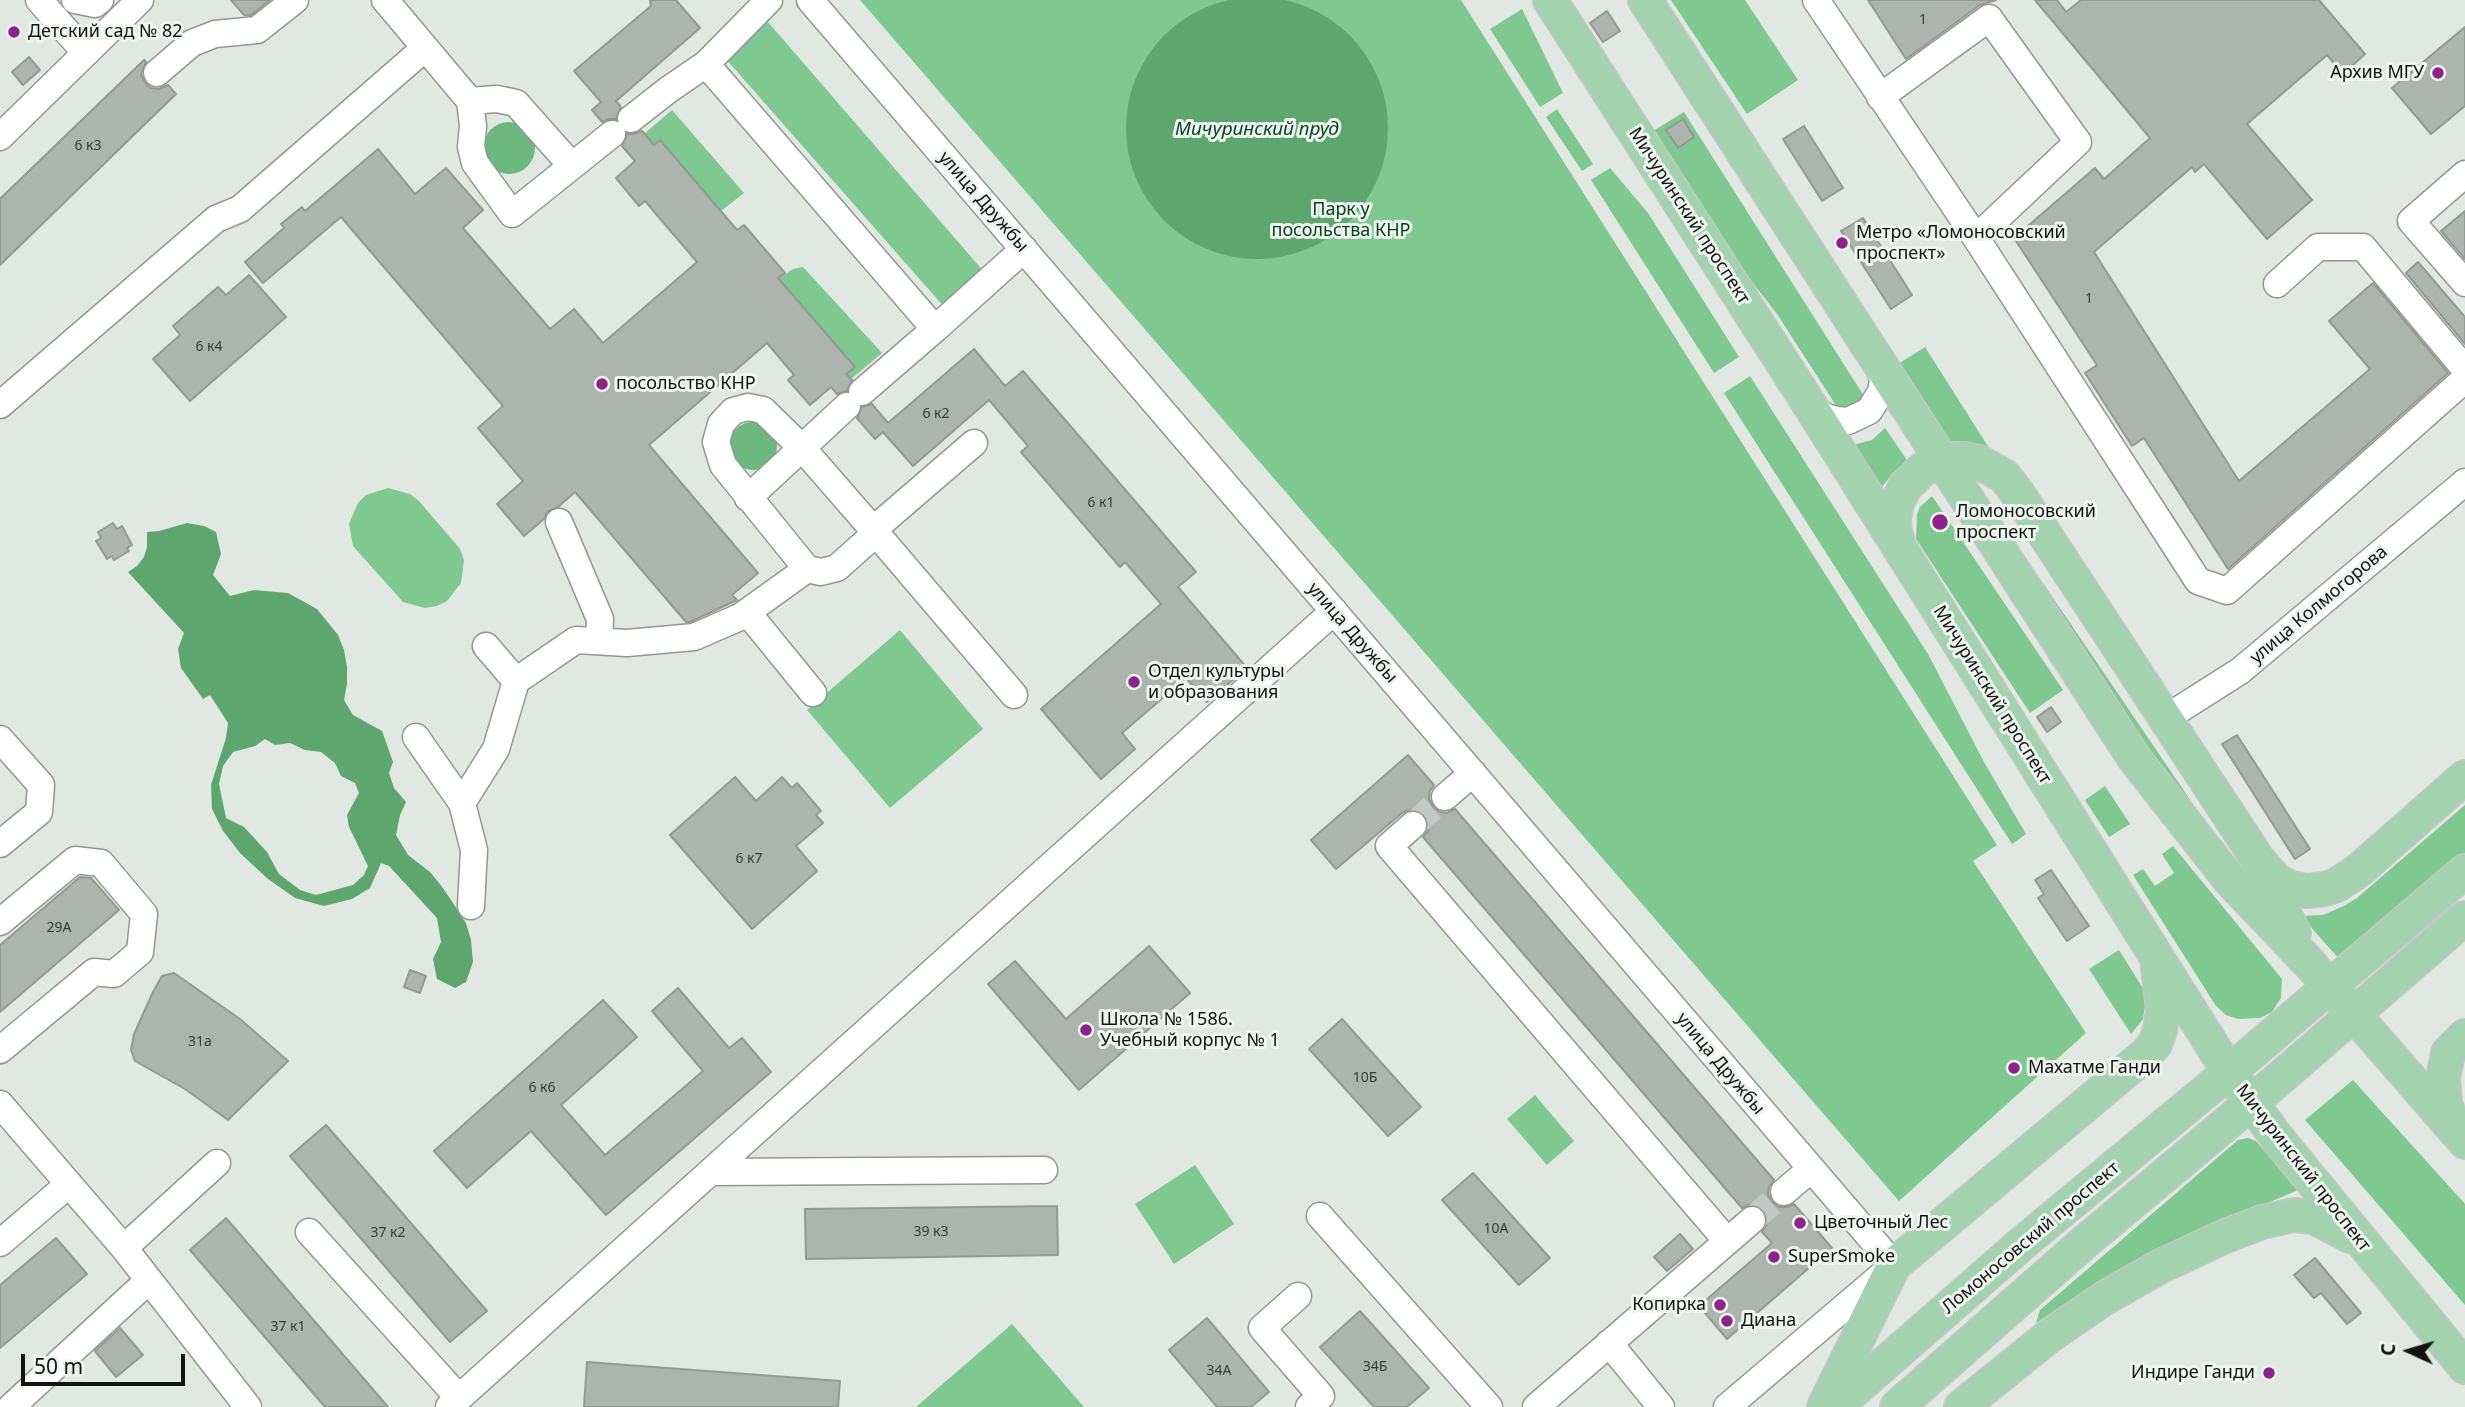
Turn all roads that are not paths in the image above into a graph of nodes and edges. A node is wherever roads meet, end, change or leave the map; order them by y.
1 (39, 0) edge
2 (75, 0) edge
3 (100, 0) edge
4 (140, 0) edge
5 (295, 0) edge
6 (385, 0) edge
7 (769, 0) edge
8 (810, 0) edge
9 (1550, 0) edge
10 (1645, 0) edge
11 (1816, 0) edge
12 (425, 48) junction
13 (86, 53) junction
14 (706, 64) junction
15 (157, 73) dead end
16 (1880, 97) junction
17 (470, 101) junction
18 (0, 136) edge
19 (572, 166) junction
20 (2465, 174) edge
21 (1976, 238) junction
22 (1024, 249) junction
23 (2465, 283) edge
24 (2277, 284) dead end
25 (935, 330) junction
26 (1879, 363) junction
27 (2465, 369) edge
28 (2465, 379) edge
29 (0, 405) edge
30 (1811, 407) junction
31 (974, 443) dead end
32 (803, 449) junction
33 (1942, 461) junction
34 (2465, 482) edge
35 (748, 498) junction
36 (559, 522) dead end
37 (874, 531) junction
38 (1900, 548) junction
39 (807, 569) junction
40 (1334, 611) junction
41 (747, 612) junction
42 (598, 641) junction
43 (486, 646) dead end
44 (516, 681) junction
45 (813, 693) dead end
46 (1014, 695) dead end
47 (2165, 718) junction
48 (416, 737) dead end
49 (0, 739) edge
50 (1473, 773) junction
51 (2465, 777) edge
52 (1445, 797) tunnel mouth
53 (462, 803) junction
54 (1413, 825) tunnel mouth
55 (0, 844) edge
56 (2255, 855) junction
57 (2465, 871) edge
58 (471, 906) dead end
59 (2465, 918) edge
60 (0, 922) edge
61 (2399, 929) junction
62 (2421, 956) junction
63 (2156, 958) junction
64 (2320, 976) junction
65 (2360, 1022) junction
66 (2465, 1036) edge
67 (0, 1050) edge
68 (2229, 1072) junction
69 (2251, 1103) junction
70 (0, 1104) edge
71 (2461, 1137) edge
72 (217, 1163) dead end
73 (1811, 1169) junction
74 (1044, 1170) dead end
75 (711, 1171) junction
76 (69, 1184) junction
77 (1784, 1192) tunnel mouth
78 (1320, 1216) dead end
79 (1752, 1220) tunnel mouth
80 (309, 1232) dead end
81 (1727, 1241) junction
82 (2086, 1241) junction
83 (0, 1242) edge
84 (2361, 1243) junction
85 (124, 1248) junction
86 (1894, 1265) junction
87 (149, 1280) junction
88 (1298, 1296) dead end
89 (1609, 1343) junction
90 (2453, 1346) edge
91 (2465, 1367) edge
92 (23, 1403) edge
93 (454, 1403) edge
94 (1965, 1404) edge
95 (248, 1407) edge
96 (1308, 1407) edge
97 (1489, 1407) edge
98 (1536, 1407) edge
99 (1661, 1407) edge
100 (1727, 1407) edge
101 (1824, 1407) edge
102 (1835, 1407) edge
103 (1897, 1407) edge

1 - 13 street
2 - 3 street
4 - 13 street
5 - 15 street
6 - 12 street
7 - 14 street
8 - 22 street, улица Дружбы
9 - 30 main road, Мичуринский проспект
10 - 26 main road
11 - 16 street
12 - 17 street
12 - 29 street
13 - 18 street
14 - 19 street
14 - 25 street
16 - 21 street
16 - 21 street
17 - 19 street
17 - 19 street
20 - 23 street
21 - 28 street
22 - 25 street
22 - 40 street, улица Дружбы
24 - 27 street
25 - 32 street
26 - 30 street
26 - 33 main road
30 - 38 main road, Мичуринский проспект
31 - 37 street
32 - 35 street
32 - 35 street
32 - 37 street
33 - 38 main road
33 - 47 main road
33 - 64 main road
34 - 47 street, улица Колмогорова
35 - 39 street
36 - 42 street
37 - 39 street
37 - 46 street
38 - 63 main road, Мичуринский проспект
39 - 41 street
40 - 50 street, улица Дружбы
40 - 75 street
41 - 42 street
41 - 45 street
42 - 44 street
43 - 44 street
44 - 53 street
47 - 56 main road
48 - 53 street
49 - 55 street
50 - 52 street
50 - 73 street, улица Дружбы
51 - 56 main road
53 - 58 street
54 - 81 street
56 - 64 main road
57 - 61 main road
59 - 62 main road
60 - 67 street
61 - 62 street
61 - 64 main road
62 - 65 main road
63 - 68 main road, Мичуринский проспект
63 - 86 main road
64 - 65 main road
64 - 68 main road, Ломоносовский проспект
65 - 69 main road
65 - 71 main road
66 - 71 main road
68 - 69 main road, Мичуринский проспект
68 - 102 main road, Ломоносовский проспект
69 - 82 main road
69 - 84 main road, Мичуринский проспект
70 - 76 street
72 - 85 street
73 - 77 street
73 - 86 street, улица Дружбы
74 - 75 street
75 - 93 street
76 - 83 street
76 - 85 street
78 - 97 street
79 - 81 street
80 - 93 street
81 - 89 street
82 - 94 main road
82 - 103 main road
84 - 90 main road, Мичуринский проспект
84 - 94 main road
85 - 87 street
86 - 100 street
86 - 101 main road
87 - 92 street
87 - 95 street
88 - 96 street
89 - 98 street
89 - 99 street
90 - 91 main road, Мичуринский проспект

